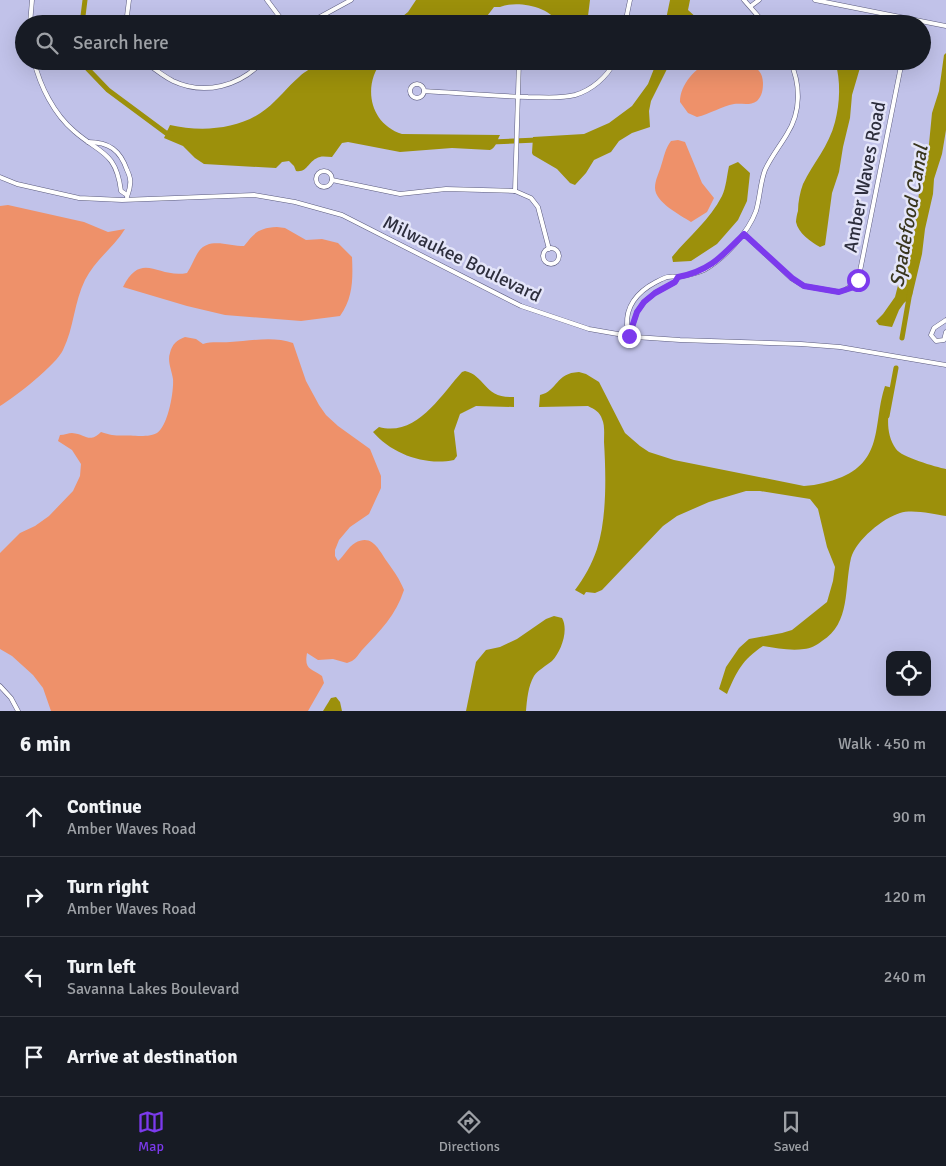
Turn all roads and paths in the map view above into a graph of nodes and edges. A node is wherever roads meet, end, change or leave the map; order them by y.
1 (32, 0) edge
2 (129, 0) edge
3 (267, 0) edge
4 (351, 0) edge
5 (630, 0) edge
6 (744, 0) edge
7 (759, 0) edge
8 (815, 0) edge
9 (751, 6) junction
10 (31, 15) edge
11 (127, 15) edge
12 (279, 15) edge
13 (324, 15) edge
14 (628, 15) edge
15 (758, 15) edge
16 (882, 15) edge
17 (931, 24) edge
18 (946, 26) edge
19 (37, 70) edge
20 (157, 70) edge
21 (254, 70) edge
22 (519, 70) edge
23 (609, 70) edge
24 (794, 70) edge
25 (900, 70) edge
26 (424, 91) dead end
27 (519, 97) junction
28 (88, 142) junction
29 (124, 162) junction
30 (116, 166) junction
31 (0, 177) edge
32 (332, 180) junction
33 (515, 191) junction
34 (127, 197) junction
35 (744, 234) junction
36 (549, 249) junction
37 (678, 277) junction
38 (651, 285) junction
39 (655, 293) junction
40 (946, 320) edge
41 (630, 328) junction
42 (946, 332) edge
43 (629, 336) junction
44 (946, 366) edge
45 (0, 686) edge
46 (18, 711) edge

1 - 10 street
2 - 11 street
3 - 12 street
4 - 13 street
5 - 14 street
6 - 9 street
7 - 9 street
8 - 16 street
9 - 15 street
17 - 18 street
19 - 28 street
20 - 21 street
22 - 27 street
23 - 27 street
24 - 35 street
25 - 35 street, Amber Waves Road
26 - 27 street
27 - 33 street
28 - 29 street
28 - 30 street
29 - 30 street
29 - 34 street
30 - 34 street
31 - 34 street, Milwaukee Boulevard
32 - 32 street
32 - 33 street
33 - 36 street
34 - 43 street, Milwaukee Boulevard
35 - 37 street
36 - 36 street
37 - 38 street
37 - 39 street
38 - 39 street
38 - 41 street
39 - 41 street
40 - 42 street
41 - 43 street
43 - 44 street, Milwaukee Boulevard
45 - 46 street

